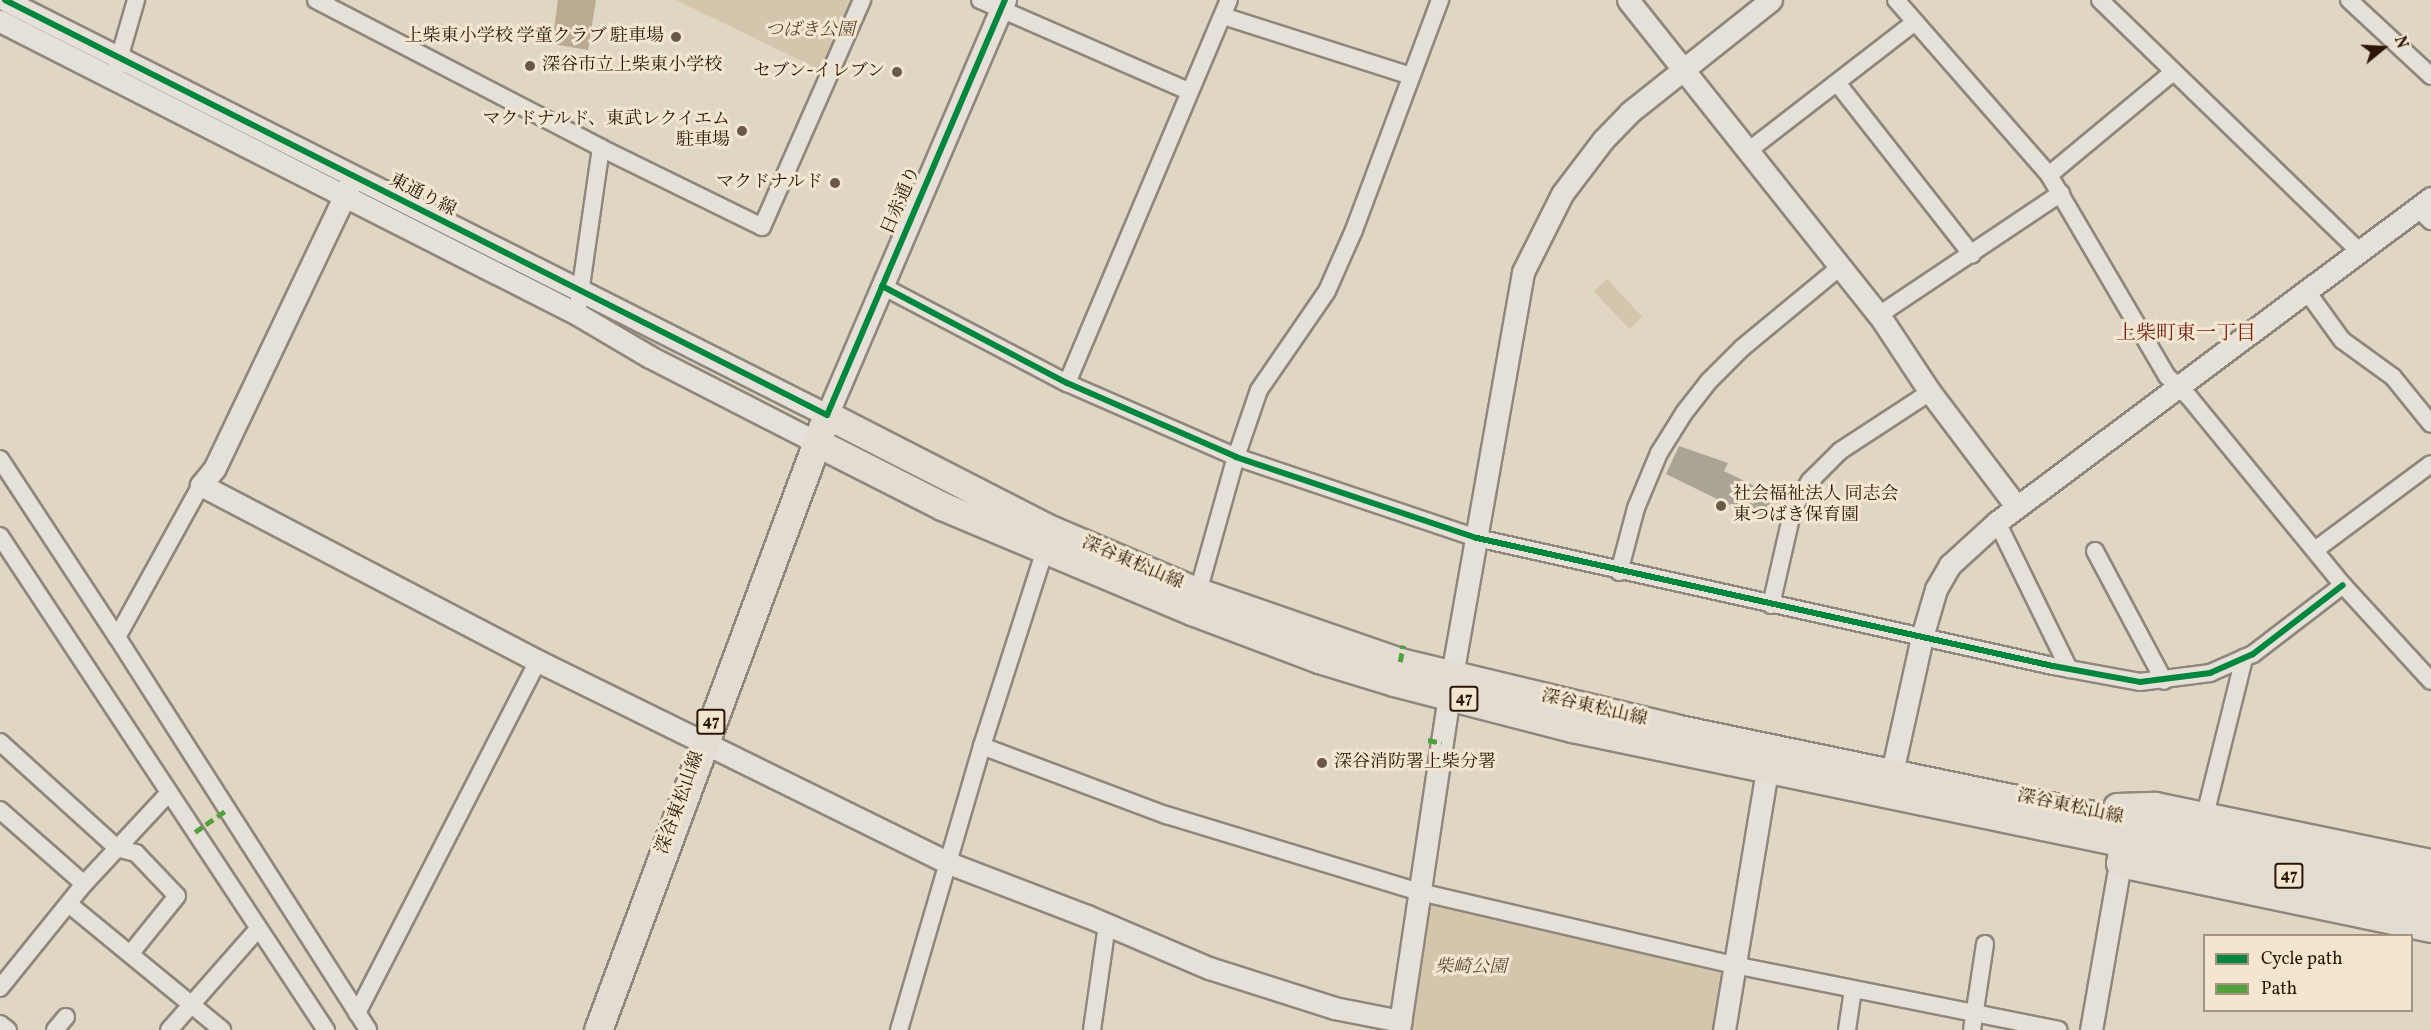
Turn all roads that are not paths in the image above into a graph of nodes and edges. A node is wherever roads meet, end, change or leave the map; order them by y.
1 (136, 0) edge
2 (316, 0) edge
3 (861, 0) edge
4 (980, 0) edge
5 (1440, 0) edge
6 (1628, 0) edge
7 (1772, 0) edge
8 (1896, 0) edge
9 (2100, 0) edge
10 (2349, 0) edge
11 (1003, 4) edge
12 (4, 5) edge
13 (1226, 8) edge
14 (0, 21) edge
15 (1915, 22) junction
16 (120, 58) junction
17 (1682, 70) junction
18 (2172, 72) junction
19 (1411, 76) junction
20 (2431, 76) edge
21 (113, 79) junction
22 (1838, 84) junction
23 (1188, 91) junction
24 (601, 148) junction
25 (1748, 151) junction
26 (2049, 176) junction
27 (348, 187) junction
28 (2061, 193) junction
29 (2427, 209) edge
30 (2360, 252) junction
31 (1972, 255) junction
32 (1840, 267) junction
33 (882, 286) junction
34 (580, 293) junction
35 (2308, 293) junction
36 (577, 314) junction
37 (1880, 315) junction
38 (1067, 383) junction
39 (2179, 388) junction
40 (1929, 392) junction
41 (827, 415) junction
42 (2431, 424) edge
43 (816, 442) junction
44 (1236, 457) junction
45 (0, 459) edge
46 (2431, 464) edge
47 (201, 485) junction
48 (2017, 507) junction
49 (1997, 522) junction
50 (1, 538) edge
51 (1477, 538) junction
52 (1048, 540) junction
53 (2315, 550) junction
54 (2095, 551) dead end
55 (1619, 572) junction
56 (2343, 585) junction
57 (1195, 602) junction
58 (1771, 605) junction
59 (117, 637) junction
60 (1922, 637) junction
61 (2244, 658) junction
62 (537, 661) junction
63 (2068, 669) junction
64 (2164, 681) junction
65 (2431, 681) edge
66 (1451, 685) junction
67 (703, 741) junction
68 (0, 742) edge
69 (982, 746) junction
70 (1770, 758) junction
71 (1890, 782) junction
72 (169, 793) junction
73 (2079, 809) junction
74 (0, 810) edge
75 (2205, 815) junction
76 (2135, 844) junction
77 (117, 848) junction
78 (946, 862) junction
79 (2431, 863) edge
80 (84, 884) junction
81 (2431, 885) edge
82 (1420, 892) junction
83 (70, 905) junction
84 (2431, 907) edge
85 (1107, 925) junction
86 (2431, 928) edge
87 (258, 929) junction
88 (1985, 944) dead end
89 (131, 953) junction
90 (1734, 965) junction
91 (0, 988) edge
92 (1853, 990) junction
93 (190, 1004) junction
94 (357, 1013) junction
95 (66, 1017) dead end
96 (1973, 1022) edge
97 (0, 1024) edge
98 (1400, 1026) edge
99 (8, 1030) edge
100 (55, 1030) edge
101 (169, 1030) edge
102 (222, 1030) edge
103 (326, 1030) edge
104 (368, 1030) edge
105 (598, 1030) edge
106 (899, 1030) edge
107 (1092, 1030) edge
108 (1724, 1030) edge
109 (1847, 1030) edge
110 (2059, 1030) edge
111 (2091, 1030) edge

1 - 16 street
2 - 24 street
3 - 24 street
4 - 11 street
5 - 19 street
6 - 17 street
7 - 17 street
8 - 15 street
9 - 18 street
10 - 20 street
11 - 23 street
11 - 33 street, 日赤通り
12 - 16 street, 東通り線
13 - 19 street
13 - 23 street
14 - 21 street, 東通り線
15 - 22 street
15 - 26 street
16 - 21 street
16 - 27 street, 東通り線
17 - 25 street
17 - 51 street
18 - 26 street
18 - 30 street
19 - 44 street
21 - 27 street, 東通り線
22 - 25 street
22 - 31 street
23 - 38 street
24 - 34 street
25 - 32 street
26 - 28 street
27 - 34 street, 東通り線
27 - 36 street, 東通り線
27 - 47 street
28 - 31 street
28 - 39 street
29 - 30 street
30 - 35 street
31 - 37 street
32 - 37 street
32 - 55 street
33 - 38 street
33 - 41 street, 日赤通り
34 - 36 street
34 - 41 street, 東通り線
35 - 39 street
35 - 42 street
36 - 43 street, 東通り線
37 - 40 street
38 - 44 street
39 - 48 street
39 - 53 street
40 - 48 street
40 - 58 street
41 - 43 main road, 深谷東松山線 / 47
41 - 52 main road, 深谷東松山線 / 47
43 - 52 main road, 深谷東松山線 / 47
43 - 67 main road, 深谷東松山線 / 47
44 - 51 street
44 - 57 street
45 - 59 street
46 - 53 street
47 - 59 street
47 - 62 street
48 - 49 street
49 - 60 street
49 - 63 street
50 - 72 street
51 - 55 street
51 - 66 street
52 - 57 main road, 深谷東松山線 / 47
52 - 69 street
53 - 56 street
54 - 64 street
55 - 58 street
56 - 61 street
56 - 65 street
57 - 66 main road, 深谷東松山線 / 47
58 - 60 street
59 - 94 street
60 - 63 street
60 - 71 street
61 - 64 street
61 - 75 street
62 - 67 street
62 - 94 street
63 - 64 street
66 - 70 main road, 深谷東松山線 / 47
66 - 82 street
67 - 78 street
67 - 105 main road, 深谷東松山線 / 47
68 - 77 street
69 - 78 street
69 - 82 street
70 - 71 main road, 深谷東松山線 / 47
70 - 90 street
71 - 73 main road, 深谷東松山線 / 47
71 - 76 main road, 深谷東松山線 / 47
72 - 77 street
72 - 87 street
73 - 75 main road
73 - 76 main road, 深谷東松山線 / 47
74 - 80 street
75 - 79 main road
76 - 81 main road, 深谷東松山線 / 47
76 - 84 main road, 深谷東松山線 / 47
76 - 86 main road
76 - 111 street
77 - 80 street
77 - 89 street
78 - 85 street
78 - 106 street
80 - 83 street
82 - 90 street
82 - 98 street
83 - 89 street
83 - 91 street
85 - 98 street
85 - 107 street
87 - 93 street
87 - 103 street
88 - 96 street
89 - 93 street
90 - 92 street
90 - 108 street
92 - 96 street
92 - 109 street
93 - 101 street
93 - 102 street
94 - 104 street
95 - 100 street
96 - 110 street
97 - 99 street

